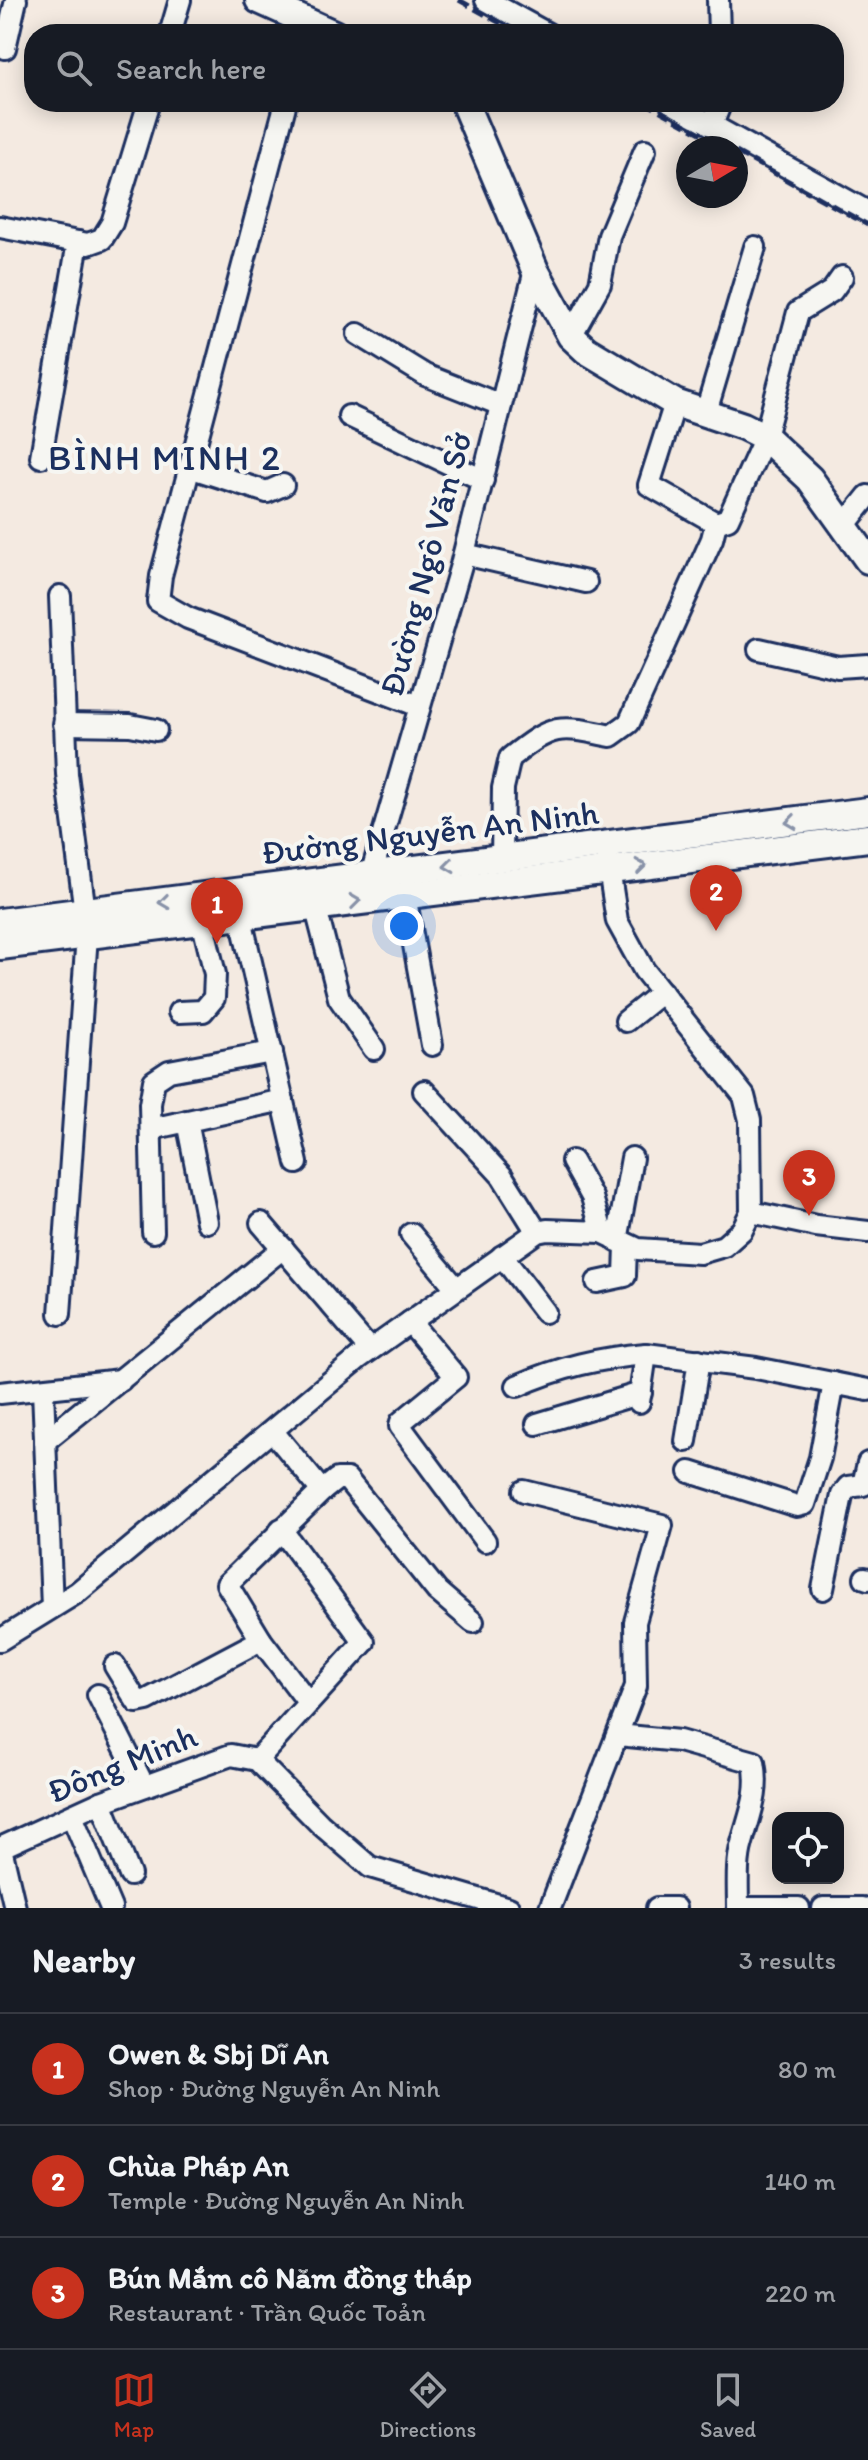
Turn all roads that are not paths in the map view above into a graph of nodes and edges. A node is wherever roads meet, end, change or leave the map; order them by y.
1 (16, 0) edge
2 (180, 0) edge
3 (259, 0) edge
4 (486, 0) edge
5 (718, 0) edge
6 (173, 24) edge
7 (297, 24) edge
8 (530, 24) edge
9 (719, 24) edge
10 (5, 48) dead end
11 (146, 112) edge
12 (283, 112) edge
13 (468, 112) edge
14 (688, 112) edge
15 (717, 112) edge
16 (712, 125) junction
17 (645, 150) dead end
18 (868, 212) edge
19 (0, 227) edge
20 (78, 242) junction
21 (755, 247) dead end
22 (535, 270) junction
23 (842, 277) dead end
24 (358, 334) dead end
25 (571, 336) junction
26 (675, 403) junction
27 (501, 405) junction
28 (706, 412) junction
29 (349, 416) dead end
30 (765, 437) junction
31 (41, 457) dead end
32 (189, 467) junction
33 (483, 480) junction
34 (283, 485) dead end
35 (868, 496) edge
36 (716, 523) junction
37 (844, 526) junction
38 (464, 554) junction
39 (868, 560) edge
40 (586, 582) dead end
41 (60, 596) dead end
42 (759, 649) dead end
43 (868, 665) edge
44 (419, 706) junction
45 (64, 724) junction
46 (156, 730) dead end
47 (868, 811) edge
48 (868, 838) edge
49 (607, 858) junction
50 (502, 860) junction
51 (371, 875) junction
52 (405, 895) junction
53 (238, 904) junction
54 (315, 905) junction
55 (202, 920) junction
56 (0, 922) edge
57 (86, 924) junction
58 (0, 946) edge
59 (662, 992) junction
60 (179, 1012) dead end
61 (626, 1021) dead end
62 (432, 1045) dead end
63 (374, 1049) dead end
64 (272, 1052) junction
65 (424, 1091) dead end
66 (283, 1100) junction
67 (187, 1121) junction
68 (151, 1129) junction
69 (632, 1158) dead end
70 (572, 1161) dead end
71 (297, 1163) dead end
72 (751, 1212) junction
73 (207, 1222) dead end
74 (261, 1223) dead end
75 (153, 1232) dead end
76 (537, 1232) junction
77 (868, 1232) edge
78 (411, 1234) dead end
79 (615, 1240) junction
80 (283, 1248) junction
81 (502, 1256) junction
82 (597, 1282) dead end
83 (456, 1288) junction
84 (545, 1312) dead end
85 (60, 1314) dead end
86 (410, 1322) junction
87 (370, 1350) junction
88 (646, 1354) junction
89 (699, 1360) junction
90 (121, 1380) junction
91 (834, 1383) junction
92 (517, 1386) dead end
93 (43, 1390) junction
94 (868, 1390) edge
95 (0, 1393) edge
96 (537, 1424) dead end
97 (274, 1433) junction
98 (45, 1441) junction
99 (686, 1441) dead end
100 (868, 1463) edge
101 (690, 1472) dead end
102 (322, 1491) junction
103 (524, 1491) dead end
104 (281, 1529) junction
105 (485, 1541) dead end
106 (823, 1589) dead end
107 (52, 1607) junction
108 (473, 1622) dead end
109 (0, 1640) edge
110 (261, 1640) junction
111 (115, 1666) dead end
112 (98, 1695) dead end
113 (308, 1702) junction
114 (618, 1735) junction
115 (257, 1760) junction
116 (144, 1786) junction
117 (101, 1802) junction
118 (72, 1816) junction
119 (0, 1848) edge
120 (130, 1875) dead end
121 (15, 1908) edge
122 (111, 1908) edge
123 (509, 1908) edge
124 (550, 1908) edge
125 (657, 1908) edge
126 (675, 1908) edge
127 (738, 1908) edge
128 (744, 1908) edge
129 (799, 1908) edge
130 (823, 1908) edge
131 (862, 1908) edge

1 - 10 street
2 - 6 street
3 - 7 main road
4 - 8 street
5 - 9 street
11 - 20 street
12 - 32 street
13 - 22 main road
14 - 16 street
15 - 16 street
16 - 18 street
17 - 25 street
19 - 20 street
20 - 31 street
21 - 28 street
22 - 25 main road
22 - 27 street, Đường Ngô Văn Sở
23 - 30 street
24 - 27 street
25 - 26 main road
26 - 28 main road
26 - 36 street
27 - 33 street, Đường Ngô Văn Sở
28 - 30 main road
29 - 33 street
30 - 36 street
30 - 37 main road
32 - 34 street
32 - 44 street
33 - 38 street, Đường Ngô Văn Sở
35 - 37 street
36 - 50 street
37 - 39 main road
38 - 40 street
38 - 44 street, Đường Ngô Văn Sở
41 - 45 street
42 - 43 street
44 - 51 street, Đường Ngô Văn Sở
45 - 46 street
45 - 57 street
47 -> 49 main road, Đường Nguyễn An Ninh
49 -> 48 main road, Đường Nguyễn An Ninh
49 - 50 main road, Đường Nguyễn An Ninh
49 - 52 main road, Đường Nguyễn An Ninh
49 - 59 street
50 -> 51 main road, Đường Nguyễn An Ninh
51 - 53 main road, Đường Nguyễn An Ninh
54 -> 52 main road, Đường Nguyễn An Ninh
52 - 62 street
53 - 54 main road, Đường Nguyễn An Ninh
53 - 55 main road, Đường Nguyễn An Ninh
53 -> 57 main road, Đường Nguyễn An Ninh
53 - 64 street
54 - 63 street
55 - 57 main road, Đường Nguyễn An Ninh
55 - 60 street
56 - 57 main road, Đường Nguyễn An Ninh
57 - 58 main road, Đường Nguyễn An Ninh
57 - 85 street
59 - 61 street
59 - 72 street
64 - 66 street
64 - 68 street
65 - 76 street
66 - 67 street
66 - 71 street
67 - 68 street
67 - 73 street
68 - 75 street
69 - 79 street
70 - 79 street
72 - 77 street
72 - 79 street
74 - 80 street
76 - 79 street
76 - 81 street
78 - 83 street
79 - 82 street
80 - 87 street
80 - 90 street
81 - 83 street
81 - 84 street
83 - 86 street
86 - 87 street
86 - 105 street
87 - 97 street
88 - 89 street
88 - 92 street
88 - 96 street
89 - 91 street
89 - 99 street
90 - 93 street
90 - 98 street
91 - 94 street
91 - 101 street
93 - 95 street
93 - 98 street
97 - 102 street
97 - 107 street
98 - 107 street
100 - 106 street
102 - 104 street
102 - 108 street
103 - 114 street
104 - 110 street
104 - 113 street
107 - 109 street
110 - 111 street
110 - 113 street
112 - 116 street
113 - 115 street
114 - 124 street
114 - 127 street
115 - 116 street, Đông Minh
115 - 123 street
116 - 117 street, Đông Minh
117 - 118 street, Đông Minh
117 - 120 street
118 - 119 street, Đông Minh
118 - 122 street
119 - 121 street
125 - 126 street
128 - 129 street
130 - 131 street

